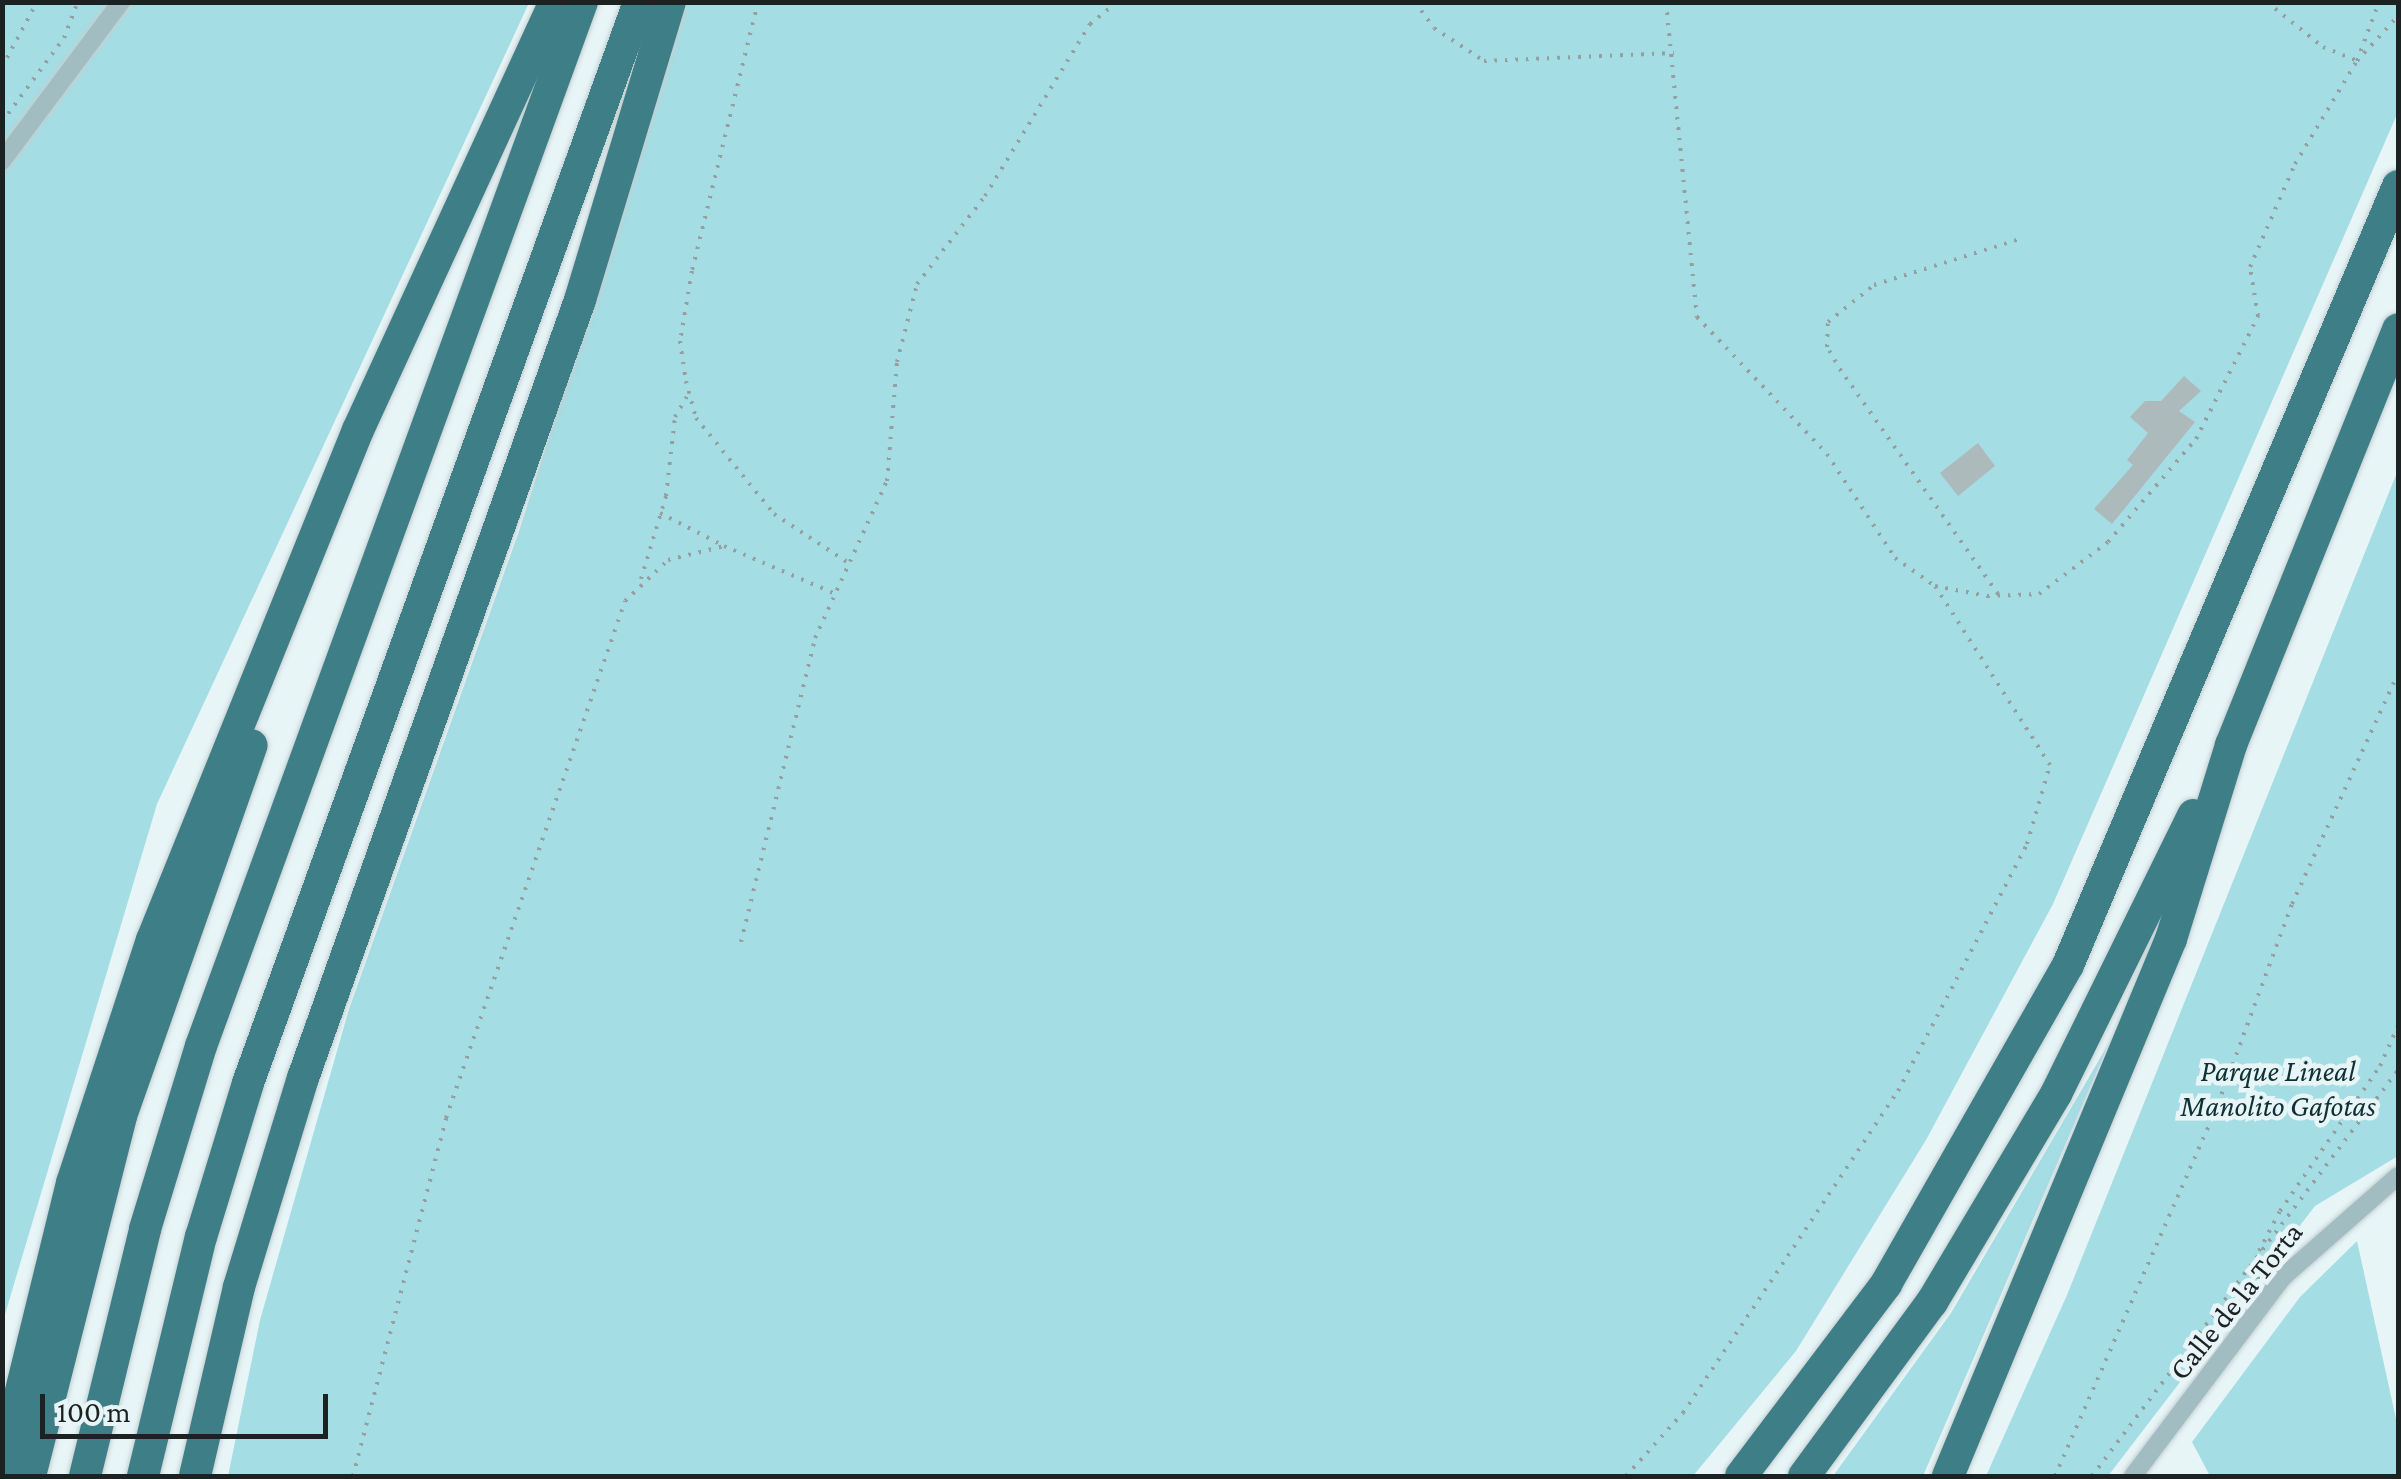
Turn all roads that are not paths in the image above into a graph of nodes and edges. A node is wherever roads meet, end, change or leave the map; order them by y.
1 (121, 2) edge
2 (555, 2) edge
3 (582, 2) edge
4 (639, 2) edge
5 (670, 2) edge
6 (2, 160) edge
7 (2398, 186) edge
8 (415, 316) junction
9 (2398, 329) edge
10 (2230, 745) junction
11 (364, 909) junction
12 (2398, 1176) edge
13 (1810, 1389) junction
14 (2, 1468) edge
15 (30, 1476) edge
16 (85, 1476) edge
17 (143, 1476) edge
18 (195, 1476) edge
19 (212, 1476) edge
20 (1721, 1476) edge
21 (1742, 1476) edge
22 (1804, 1476) edge
23 (1948, 1476) edge
24 (2133, 1476) edge

1 - 6 street
2 - 8 highway
3 - 16 highway
4 - 17 highway
5 - 11 highway
7 - 13 highway
8 - 14 highway
8 - 15 highway
9 - 10 highway
10 - 22 highway
10 - 23 highway
11 - 18 highway
11 - 19 highway
12 - 24 street, Calle de la Torta
13 - 20 highway
13 - 21 highway

